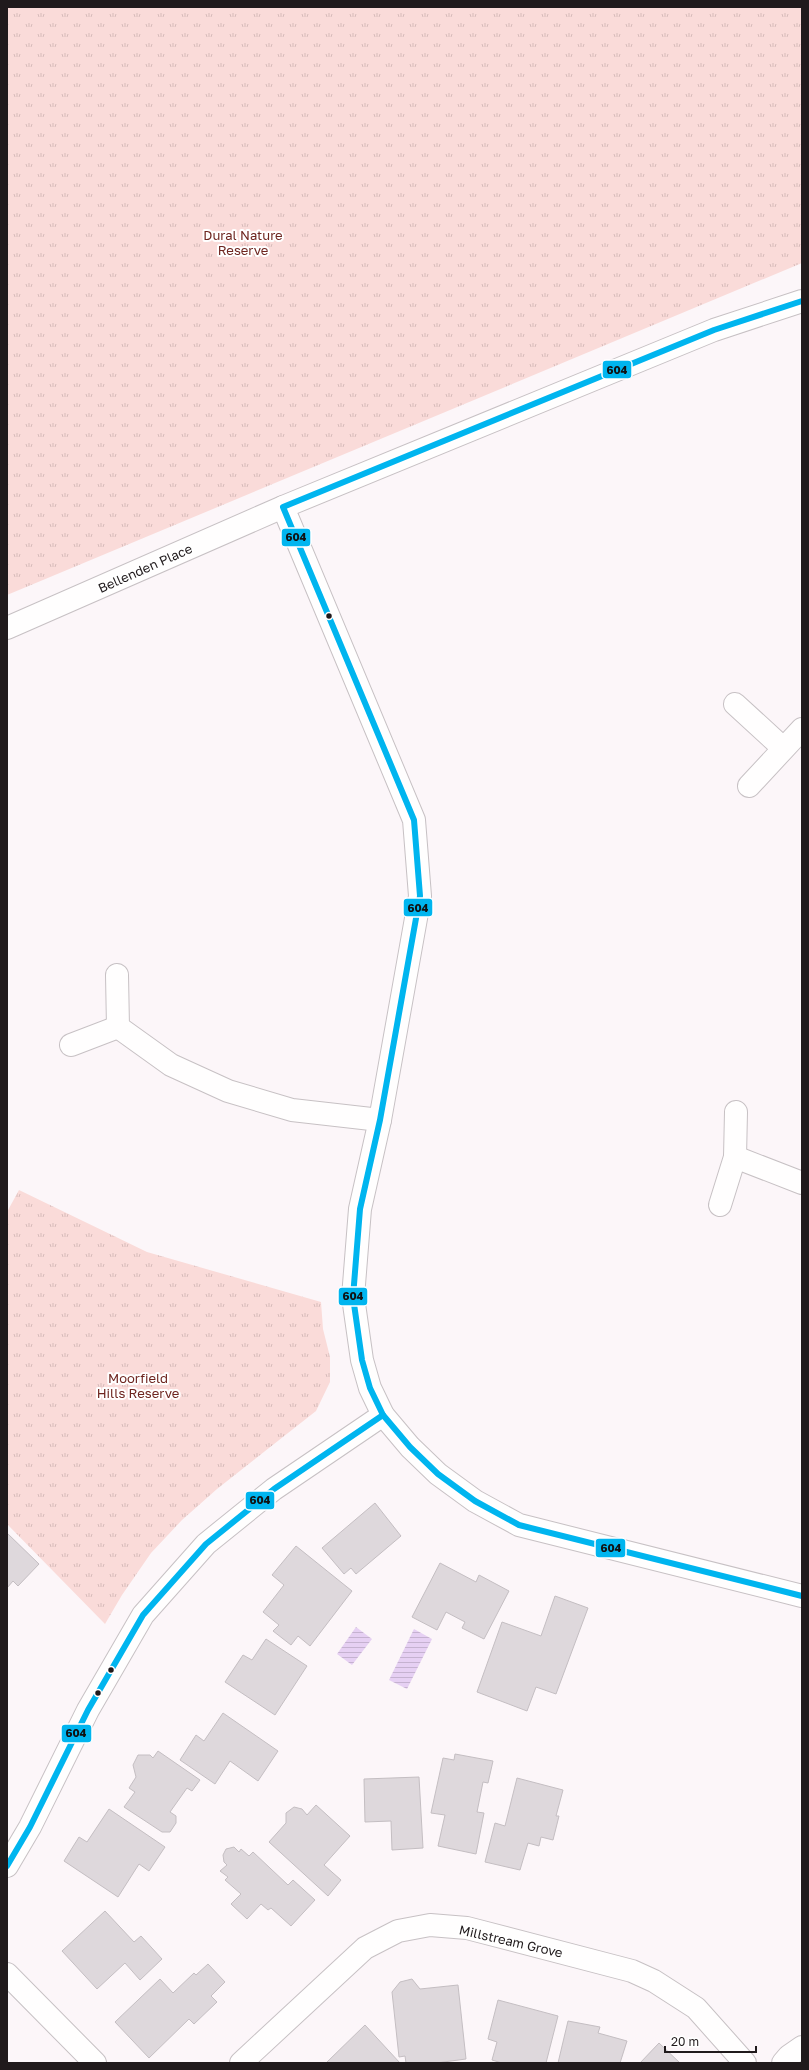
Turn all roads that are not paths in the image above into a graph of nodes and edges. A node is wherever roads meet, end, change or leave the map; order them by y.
1 (802, 301) edge
2 (282, 507) junction
3 (7, 628) edge
4 (735, 704) dead end
5 (802, 729) edge
6 (783, 748) junction
7 (749, 786) dead end
8 (117, 975) dead end
9 (118, 1027) junction
10 (71, 1045) dead end
11 (736, 1112) dead end
12 (380, 1120) junction
13 (735, 1157) junction
14 (802, 1183) edge
15 (720, 1205) dead end
16 (383, 1415) junction
17 (802, 1596) edge
18 (7, 1866) edge
19 (7, 1974) edge
20 (802, 2047) edge
21 (95, 2063) edge
22 (241, 2063) edge
23 (745, 2063) edge
24 (783, 2063) edge

1 - 2 street, Bellenden Place
2 - 3 street, Bellenden Place
2 - 12 street
4 - 6 street
5 - 6 street
6 - 7 street
8 - 9 street
9 - 10 street
9 - 12 street
11 - 13 street
12 - 16 street
13 - 14 street
13 - 15 street
16 - 17 street
16 - 18 street
19 - 21 street
20 - 24 street
22 - 23 street, Millstream Grove

